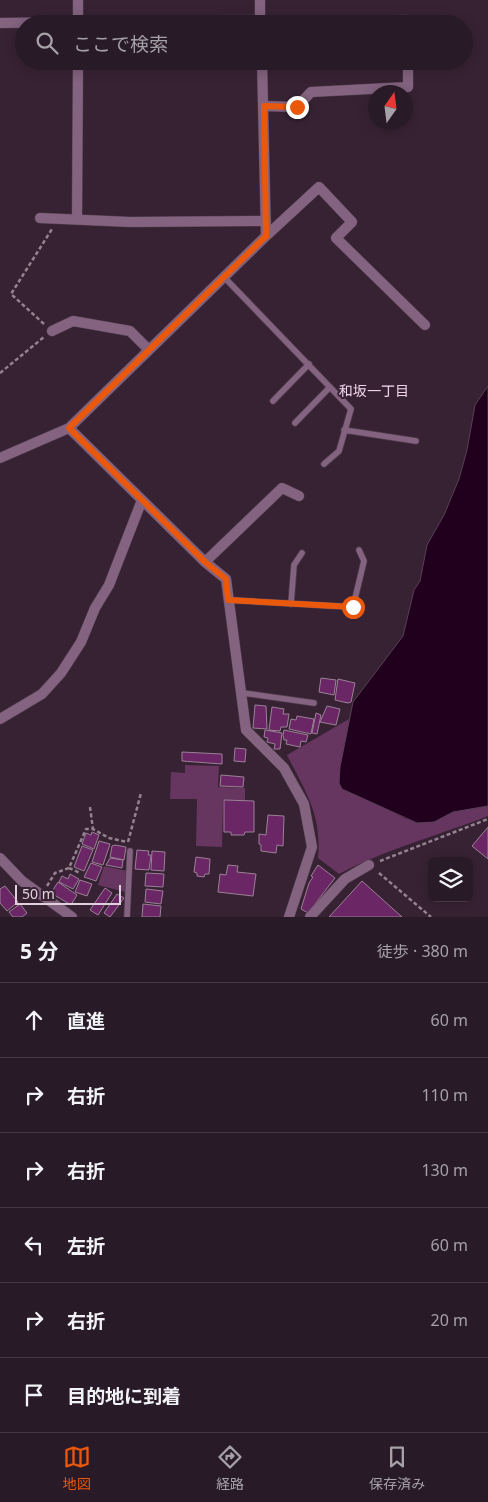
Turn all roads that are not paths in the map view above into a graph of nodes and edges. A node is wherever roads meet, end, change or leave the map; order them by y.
1 (78, 0) edge
2 (260, 0) edge
3 (78, 15) edge
4 (260, 15) edge
5 (0, 23) edge
6 (15, 23) edge
7 (78, 70) edge
8 (262, 70) edge
9 (408, 70) edge
10 (264, 106) junction
11 (40, 218) dead end
12 (77, 219) junction
13 (266, 221) junction
14 (266, 236) junction
15 (224, 277) junction
16 (425, 324) dead end
17 (52, 331) road end
18 (149, 350) junction
19 (309, 364) junction
20 (330, 387) junction
21 (273, 400) dead end
22 (295, 423) dead end
23 (69, 428) junction
24 (344, 430) junction
25 (416, 441) dead end
26 (0, 458) edge
27 (324, 464) dead end
28 (299, 496) dead end
29 (142, 500) junction
30 (359, 550) dead end
31 (302, 553) dead end
32 (205, 562) junction
33 (228, 600) junction
34 (291, 604) junction
35 (243, 693) junction
36 (314, 703) dead end
37 (0, 719) edge
38 (130, 851) road end
39 (0, 858) edge
40 (369, 865) road end
41 (72, 917) edge
42 (127, 917) edge
43 (289, 917) edge
44 (310, 917) edge

1 - 3 street
2 - 4 street
5 - 6 street
7 - 12 street
8 - 10 street
9 - 10 street
10 - 13 street
11 - 12 street
12 - 13 street
13 - 14 street
14 - 15 street
14 - 16 street
15 - 18 street
15 - 19 lane
17 - 18 street
18 - 23 street
19 - 20 lane
19 - 21 lane
20 - 22 lane
20 - 24 lane
23 - 26 street
23 - 29 street
24 - 25 lane
24 - 27 lane
28 - 32 street
29 - 32 street
29 - 37 street
30 - 34 lane
31 - 34 lane
32 - 33 street
33 - 34 lane
33 - 35 street
35 - 36 lane
35 - 43 street
38 - 42 lane
39 - 41 street
40 - 44 street

